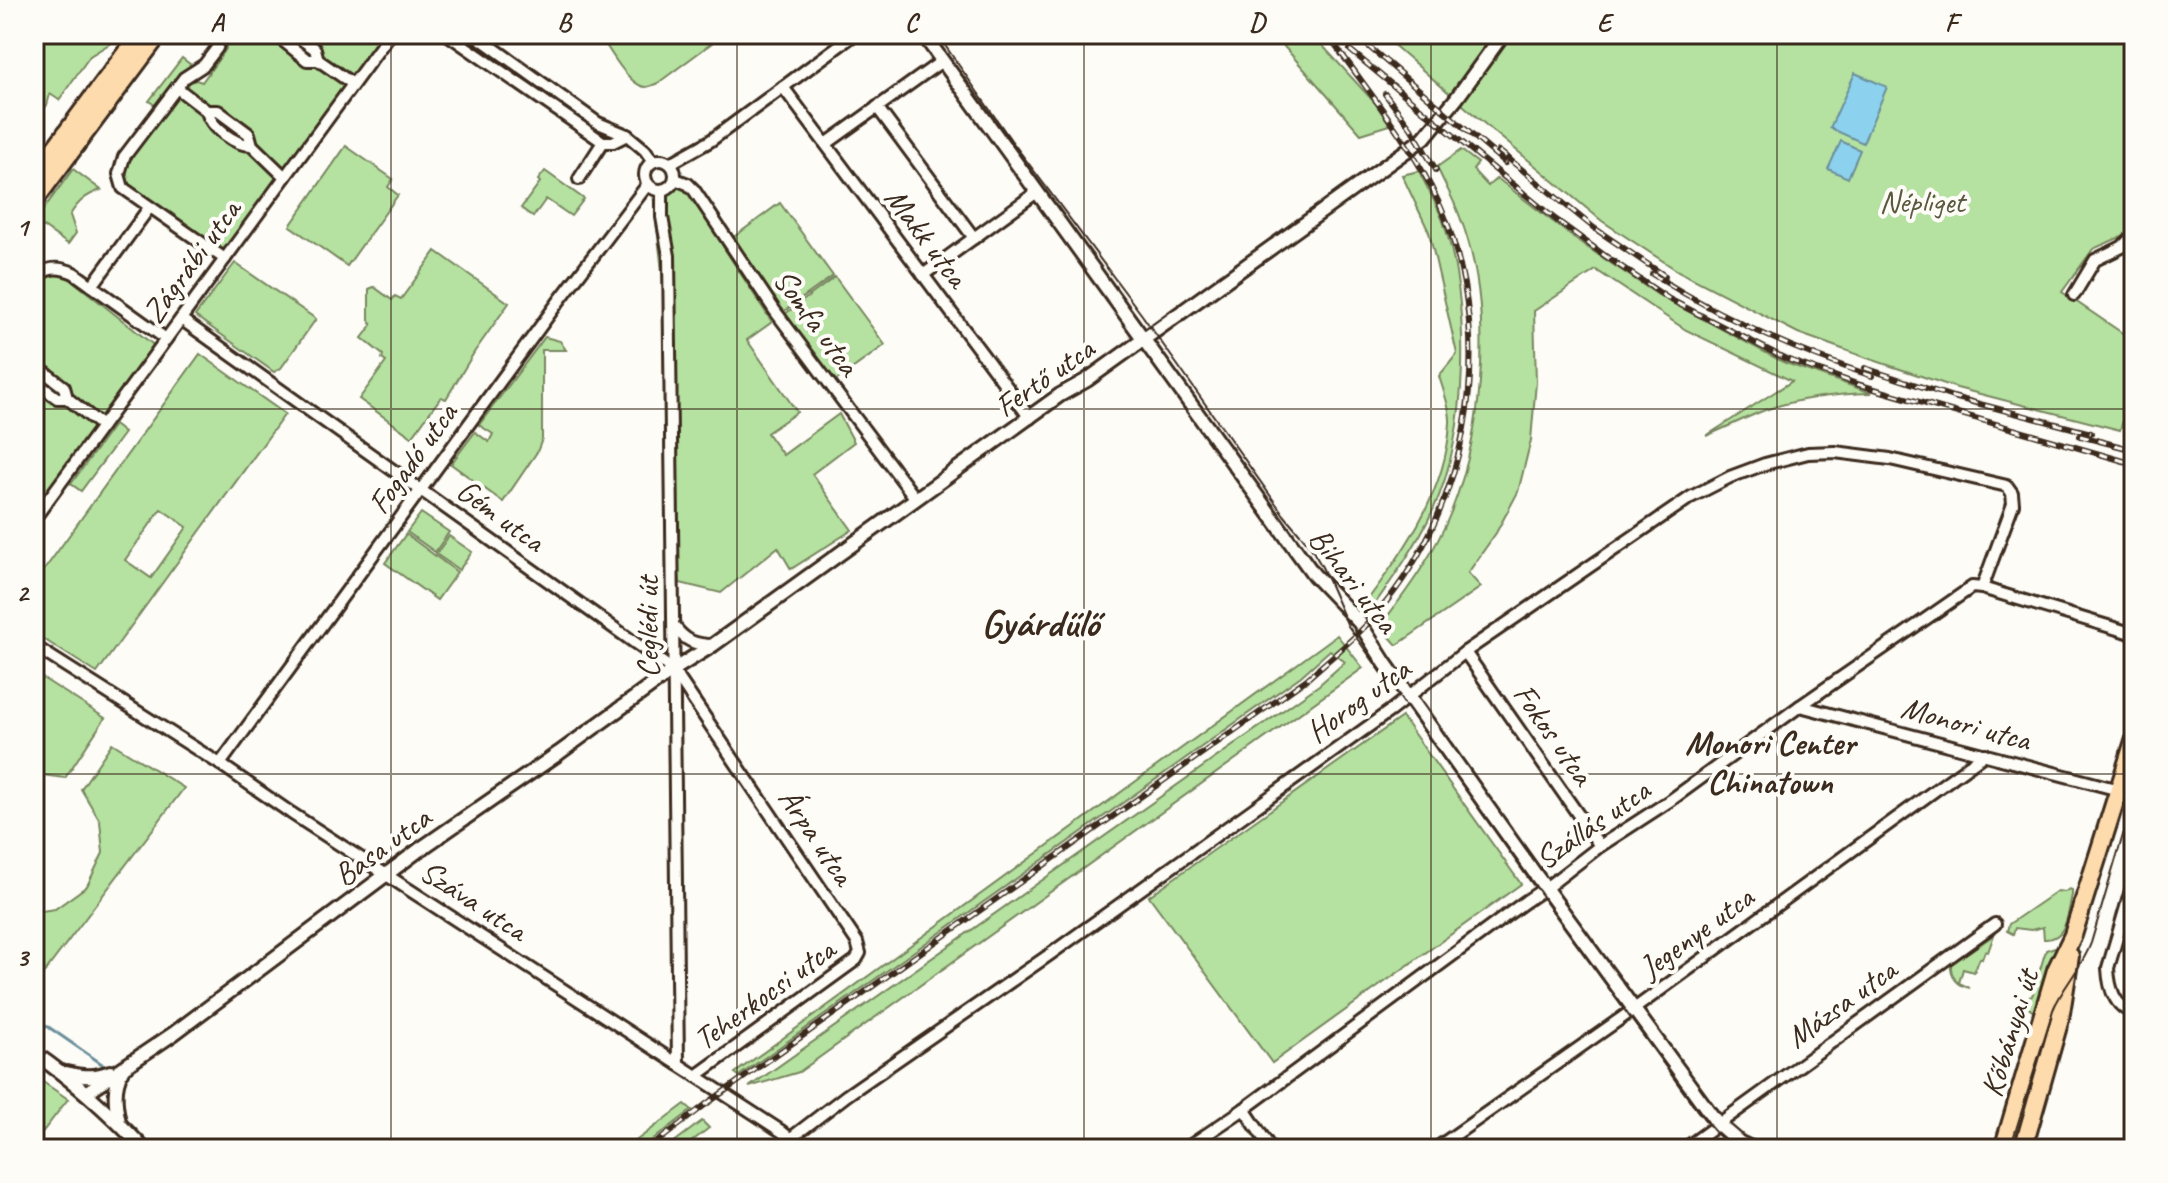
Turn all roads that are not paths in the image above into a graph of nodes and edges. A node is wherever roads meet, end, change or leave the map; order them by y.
1 (140, 34) edge
2 (159, 34) edge
3 (221, 34) edge
4 (275, 34) edge
5 (294, 34) edge
6 (390, 34) edge
7 (447, 34) edge
8 (474, 34) edge
9 (855, 34) edge
10 (923, 34) edge
11 (1503, 34) edge
12 (318, 60) junction
13 (942, 61) junction
14 (353, 84) junction
15 (783, 87) junction
16 (177, 88) junction
17 (877, 107) junction
18 (627, 135) junction
19 (603, 142) junction
20 (826, 144) junction
21 (653, 161) junction
22 (671, 163) junction
23 (34, 176) edge
24 (285, 177) junction
25 (579, 179) dead end
26 (675, 179) junction
27 (648, 184) junction
28 (662, 190) junction
29 (1037, 192) junction
30 (34, 201) edge
31 (149, 208) junction
32 (2134, 235) edge
33 (974, 238) junction
34 (225, 259) junction
35 (923, 275) junction
36 (34, 281) edge
37 (92, 286) junction
38 (2074, 295) dead end
39 (181, 319) junction
40 (166, 339) junction
41 (1143, 339) junction
42 (34, 364) edge
43 (34, 381) edge
44 (67, 398) junction
45 (1030, 418) junction
46 (102, 426) junction
47 (422, 490) junction
48 (916, 499) junction
49 (35, 517) edge
50 (1982, 588) junction
51 (674, 625) junction
52 (2134, 634) edge
53 (713, 645) junction
54 (34, 646) edge
55 (1465, 652) junction
56 (673, 670) junction
57 (1409, 696) junction
58 (1800, 706) junction
59 (2134, 741) edge
60 (1985, 754) junction
61 (220, 764) junction
62 (2130, 770) edge
63 (2119, 790) junction
64 (1600, 846) junction
65 (387, 874) junction
66 (2134, 880) edge
67 (1546, 888) junction
68 (1995, 924) dead end
69 (2073, 935) junction
70 (860, 953) joint
71 (1634, 1010) junction
72 (2134, 1013) edge
73 (34, 1053) edge
74 (678, 1064) junction
75 (124, 1067) junction
76 (63, 1072) junction
77 (696, 1076) junction
78 (87, 1092) junction
79 (1244, 1109) junction
80 (120, 1123) junction
81 (1718, 1124) junction
82 (791, 1138) junction
83 (144, 1149) edge
84 (803, 1149) edge
85 (1185, 1149) edge
86 (1271, 1149) edge
87 (1435, 1149) edge
88 (1684, 1149) edge
89 (1753, 1149) edge
90 (2003, 1149) edge
91 (2023, 1149) edge

1 - 23 main road
2 - 30 main road
3 - 16 street
4 - 12 street
5 - 12 street
6 - 14 street, Zágrábi utca
7 - 19 street
8 - 18 street
9 - 15 street
10 - 13 street, Bihari utca
11 - 41 street, Fertő utca
12 - 14 street
13 - 17 street
13 - 29 street, Bihari utca
14 - 24 street, Zágrábi utca
15 - 20 street, Makk utca
15 - 22 street
16 - 24 street
16 - 31 street
17 - 20 street
17 - 33 street
18 - 19 street
18 - 21 street
19 - 25 street
20 - 35 street, Makk utca
21 - 22 street
21 - 27 street
22 - 26 street
24 - 34 street, Zágrábi utca
26 - 28 street
26 - 48 street, Somfa utca
27 - 28 street
27 - 47 street, Fogadó utca
28 - 51 street, Ceglédi út
29 - 33 street
29 - 41 street, Bihari utca
31 - 34 street
31 - 37 street
32 - 38 street
33 - 35 street
34 - 39 street, Zágrábi utca
35 - 45 street, Makk utca
36 - 37 street
37 - 40 street
39 - 40 street, Zágrábi utca
39 - 47 street, Gém utca
40 - 46 street, Zágrábi utca
41 - 45 street, Fertő utca
41 - 57 street, Bihari utca
42 - 44 street
43 - 44 street
44 - 46 street
45 - 48 street, Fertő utca
46 - 49 street, Zágrábi utca
47 - 56 street, Gém utca
47 - 61 street, Fogadó utca
48 - 53 street, Fertő utca
50 - 52 street
50 - 55 street, Horog utca
50 - 58 street, Szállás utca
51 - 53 street
51 - 56 street, Ceglédi út
53 - 56 street, Basa utca
54 - 61 street, Száva utca
55 - 57 street, Horog utca
55 - 64 street, Fokos utca
56 - 65 street, Basa utca
56 - 70 street, Árpa utca
56 - 74 street, Ceglédi út
57 - 67 street, Bihari utca
57 - 82 street, Horog utca
58 - 60 street, Monori utca
58 - 64 street, Szállás utca
59 - 62 main road, Kőbányai út
60 - 63 street, Monori utca
60 - 71 street, Jegenye utca
61 - 65 street, Száva utca
62 - 63 main road, Kőbányai út
63 - 69 main road, Kőbányai út
64 - 67 street, Szállás utca
65 - 74 street, Száva utca
65 - 75 street, Basa utca
66 - 72 street
67 - 71 street, Bihari utca
67 - 79 street, Szállás utca
68 - 81 street, Mázsa utca
69 - 90 main road, Kőbányai út
69 - 91 main road, Kőbányai út
70 - 77 street, Teherkocsi utca
71 - 81 street, Bihari utca
71 - 87 street, Jegenye utca
73 - 76 street
74 - 77 street, Száva utca
75 - 76 street, Basa utca
75 - 78 street, Basa utca
75 - 80 street
76 - 78 street
77 - 82 street, Száva utca
78 - 80 street
79 - 85 street, Szállás utca
79 - 86 street
80 - 83 street
81 - 88 street, Mázsa utca
81 - 89 street, Bihari utca
82 - 84 street, Száva utca

